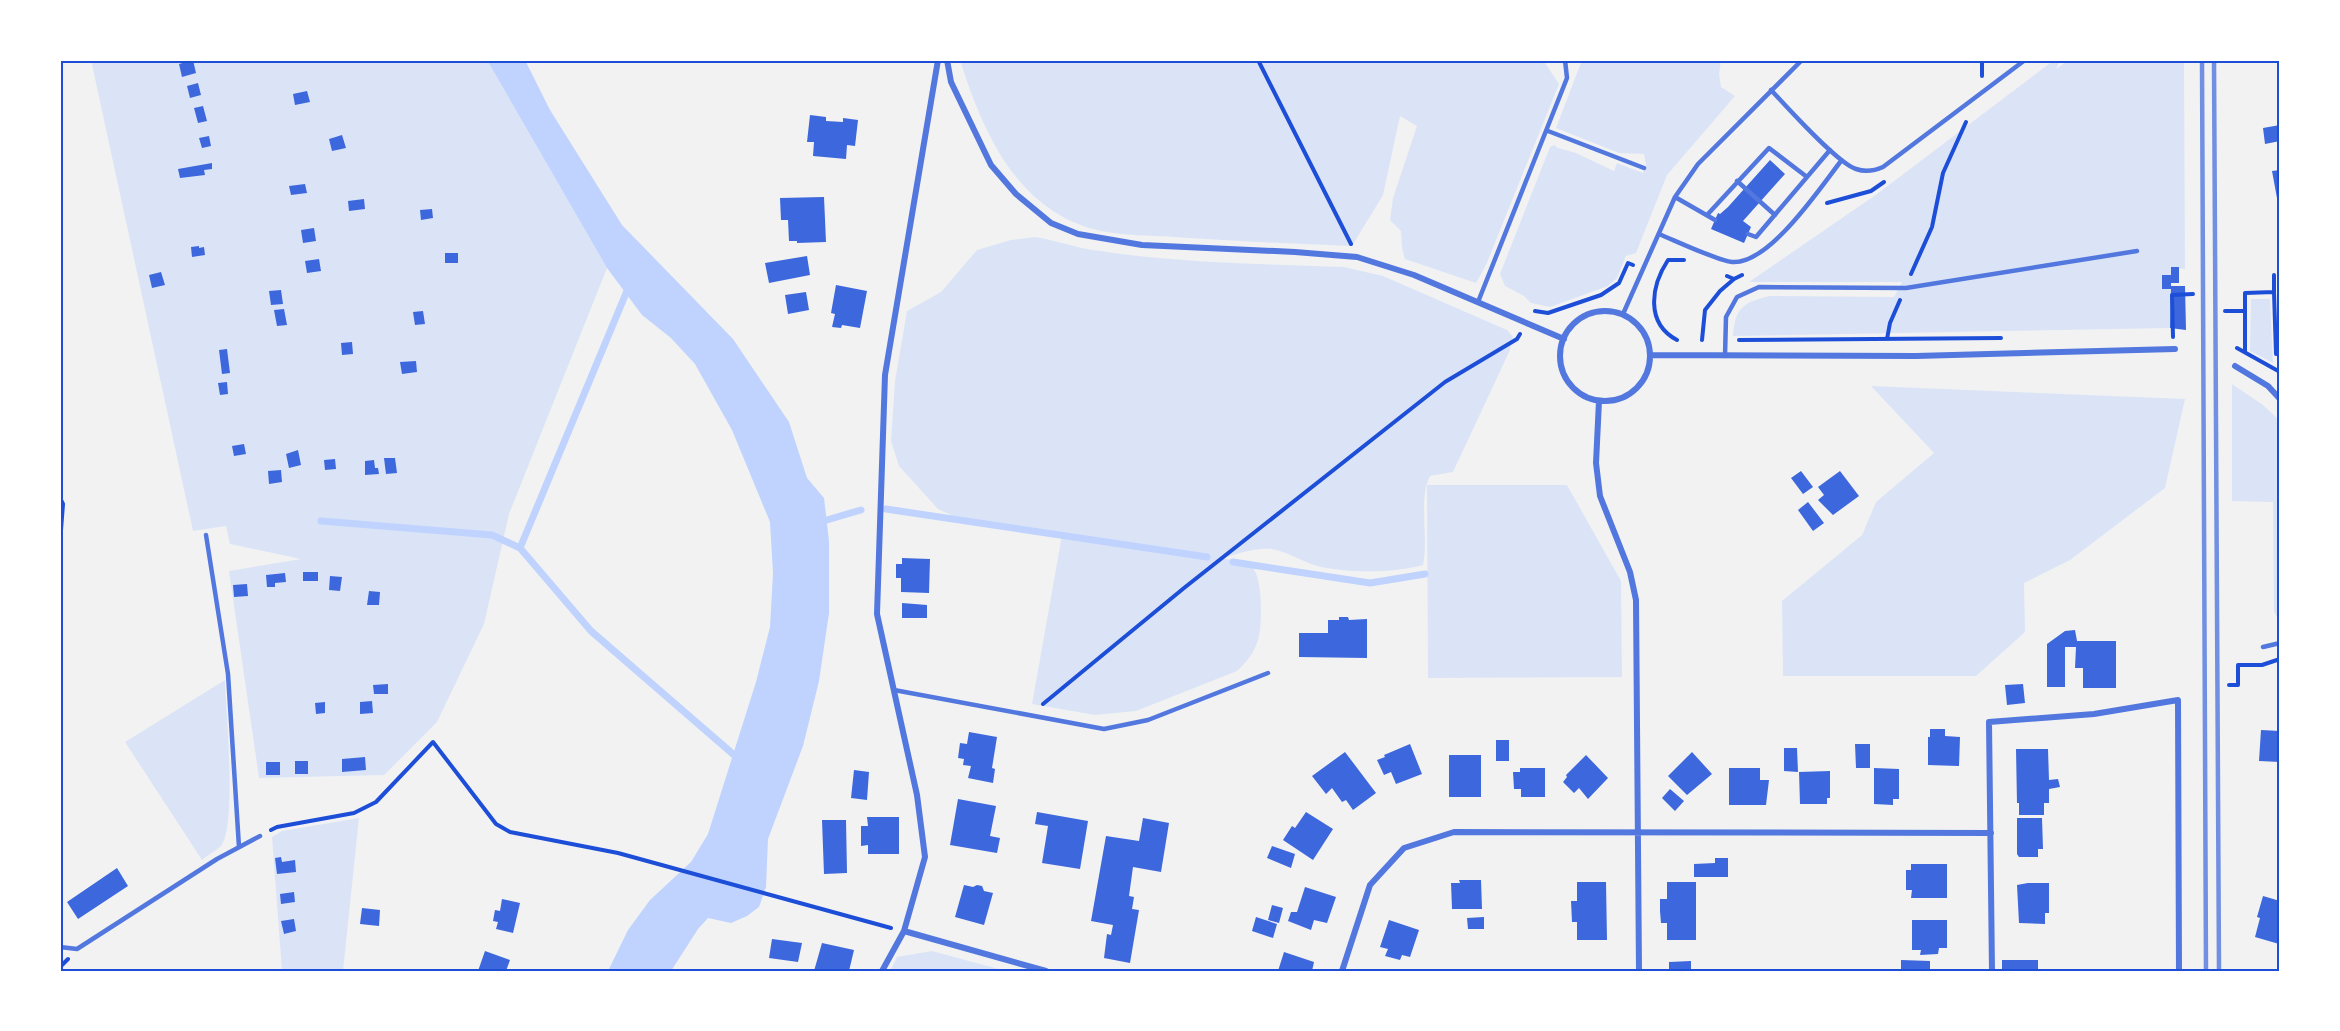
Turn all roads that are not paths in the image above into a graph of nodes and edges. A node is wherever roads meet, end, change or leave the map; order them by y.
1 (938, 60) edge
2 (947, 60) edge
3 (1566, 60) edge
4 (1802, 60) edge
5 (2025, 60) edge
6 (1771, 90) junction
7 (1548, 131) junction
8 (1830, 150) junction
9 (1841, 162) junction
10 (1644, 168) dead end
11 (1807, 177) junction
12 (1737, 181) junction
13 (1675, 197) junction
14 (1707, 215) junction
15 (1775, 215) junction
16 (1715, 220) dead end
17 (1659, 234) junction
18 (1748, 234) dead end
19 (2137, 251) dead end
20 (1478, 302) junction
21 (1623, 314) junction
22 (1564, 339) junction
23 (2175, 349) dead end
24 (1651, 355) junction
25 (1725, 356) junction
26 (2235, 366) dead end
27 (2280, 399) edge
28 (1599, 401) junction
29 (206, 535) dead end
30 (2280, 643) edge
31 (2263, 647) dead end
32 (1268, 673) dead end
33 (894, 690) junction
34 (1991, 832) junction
35 (1638, 833) junction
36 (260, 836) road end
37 (239, 847) junction
38 (904, 931) junction
39 (60, 947) edge
40 (882, 971) edge
41 (1046, 971) edge
42 (1342, 971) edge
43 (1638, 971) edge
44 (1992, 971) edge
45 (2180, 971) edge

1 - 33 street
2 - 20 street
3 - 7 lane
4 - 6 lane
5 - 9 lane
6 - 8 lane
6 - 13 lane
7 - 10 lane
7 - 20 lane
8 - 9 lane
8 - 11 lane
9 - 17 lane
11 - 12 lane
11 - 15 lane
12 - 14 lane
12 - 15 lane
13 - 14 lane
13 - 17 lane
14 - 16 lane
15 - 18 lane
17 - 21 lane
19 - 25 lane
20 - 22 street
21 - 22 street
21 - 24 street
22 - 28 street
23 - 25 street
24 - 25 street
24 - 28 street
26 - 27 street
28 - 35 street
29 - 37 lane
30 - 31 lane
32 - 33 lane
33 - 38 street
34 - 35 street
34 - 44 street
34 - 45 street
35 - 42 street
35 - 43 street
36 - 37 lane
37 - 39 lane
38 - 40 street
38 - 41 street

